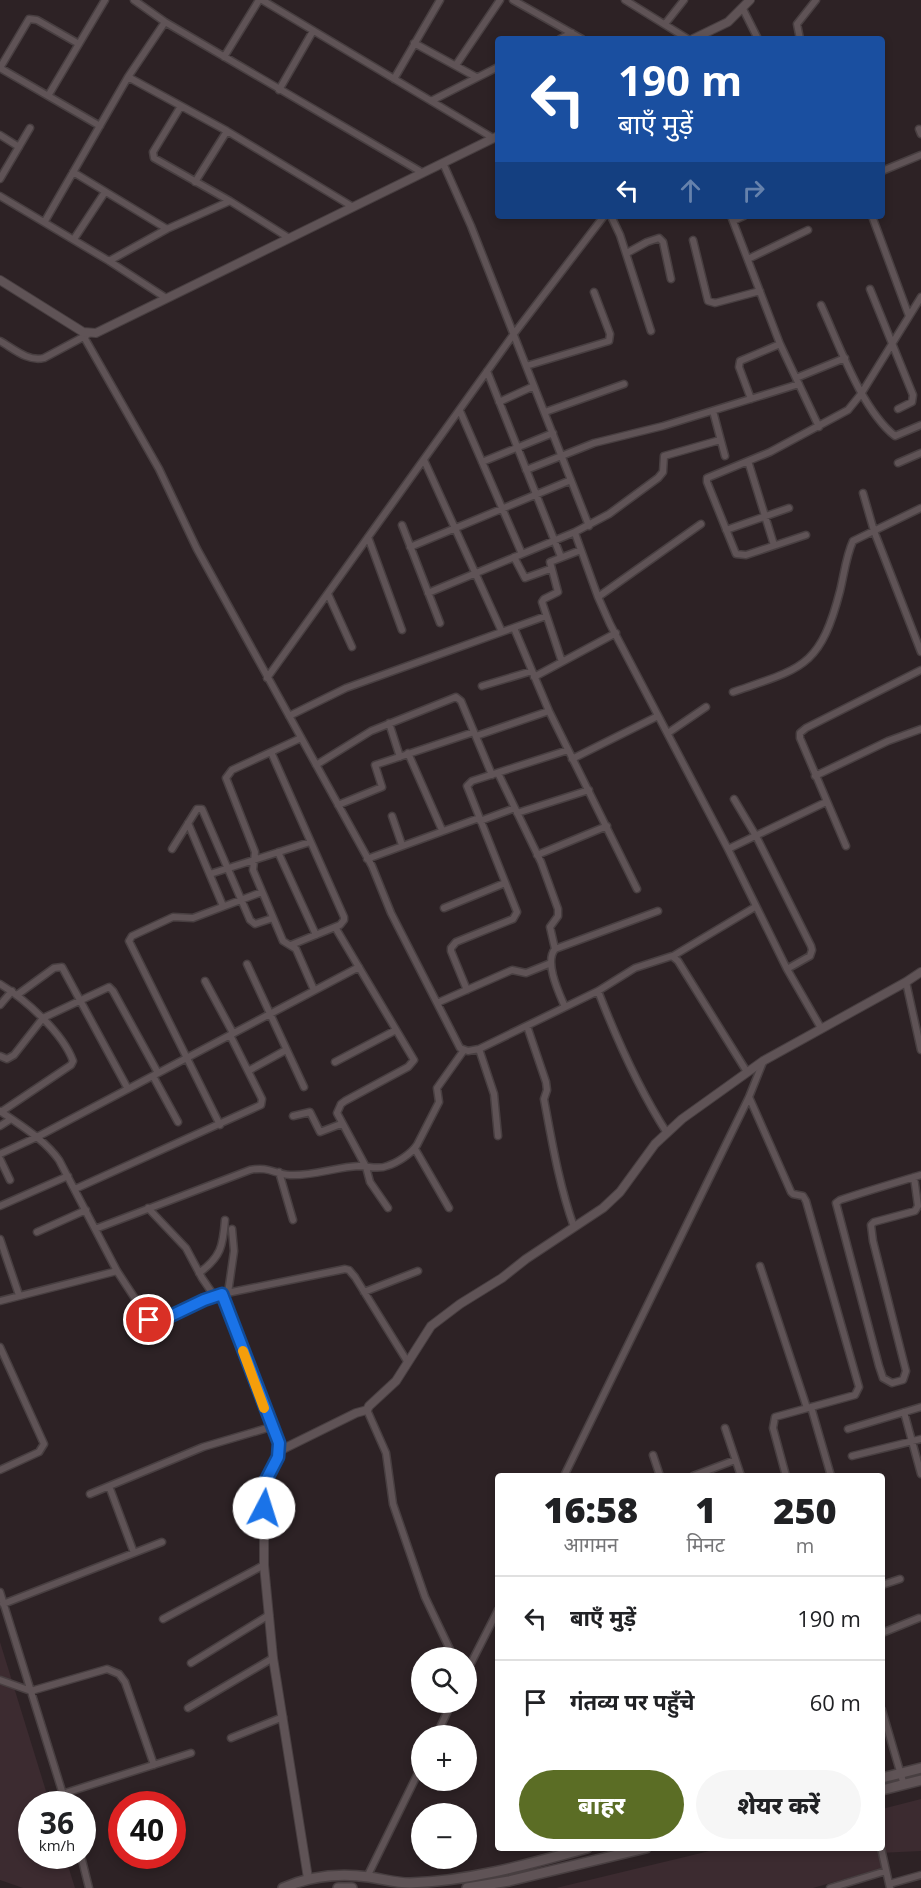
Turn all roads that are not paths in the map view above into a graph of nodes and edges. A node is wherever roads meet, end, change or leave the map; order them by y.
1 (105, 0) edge
2 (134, 0) edge
3 (260, 0) edge
4 (440, 0) edge
5 (500, 0) edge
6 (513, 0) edge
7 (625, 0) edge
8 (684, 0) edge
9 (750, 0) edge
10 (816, 0) edge
11 (743, 9) junction
12 (165, 22) junction
13 (665, 24) junction
14 (313, 31) junction
15 (572, 33) junction
16 (566, 36) edge
17 (577, 36) edge
18 (686, 36) edge
19 (698, 36) edge
20 (756, 36) edge
21 (799, 36) edge
22 (414, 43) junction
23 (79, 44) junction
24 (224, 57) junction
25 (456, 65) junction
26 (0, 68) edge
27 (495, 68) edge
28 (476, 76) junction
29 (128, 77) junction
30 (394, 79) junction
31 (279, 90) junction
32 (48, 96) junction
33 (431, 101) junction
34 (181, 106) junction
35 (100, 126) junction
36 (30, 128) dead end
37 (227, 131) junction
38 (0, 135) edge
39 (495, 136) edge
40 (495, 137) edge
41 (19, 147) junction
42 (921, 155) edge
43 (443, 163) junction
44 (885, 170) edge
45 (73, 172) junction
46 (423, 174) junction
47 (0, 179) edge
48 (195, 182) junction
49 (105, 192) junction
50 (0, 196) edge
51 (230, 201) junction
52 (353, 207) junction
53 (602, 219) edge
54 (613, 219) edge
55 (732, 219) edge
56 (873, 219) edge
57 (45, 221) junction
58 (167, 229) junction
59 (808, 230) dead end
60 (289, 238) junction
61 (74, 239) junction
62 (693, 240) dead end
63 (627, 253) junction
64 (748, 259) junction
65 (109, 261) junction
66 (671, 279) dead end
67 (0, 280) edge
68 (870, 289) dead end
69 (760, 291) junction
70 (594, 292) dead end
71 (921, 297) edge
72 (166, 298) junction
73 (821, 304) dead end
74 (909, 316) junction
75 (651, 331) dead end
76 (87, 335) junction
77 (513, 335) junction
78 (0, 341) edge
79 (780, 344) junction
80 (892, 345) junction
81 (845, 358) junction
82 (526, 366) junction
83 (487, 372) junction
84 (797, 381) junction
85 (624, 384) dead end
86 (534, 386) junction
87 (861, 394) junction
88 (750, 399) junction
89 (499, 402) junction
90 (898, 409) dead end
91 (460, 411) junction
92 (713, 411) junction
93 (545, 412) junction
94 (921, 425) edge
95 (819, 427) junction
96 (553, 433) junction
97 (720, 440) junction
98 (517, 447) junction
99 (921, 453) edge
100 (562, 454) junction
101 (725, 456) dead end
102 (424, 460) junction
103 (748, 461) junction
104 (482, 462) junction
105 (898, 463) dead end
106 (526, 470) junction
107 (571, 480) junction
108 (863, 493) dead end
109 (536, 495) junction
110 (502, 508) junction
111 (789, 508) dead end
112 (921, 508) edge
113 (765, 517) junction
114 (700, 524) dead end
115 (402, 525) dead end
116 (589, 526) junction
117 (456, 528) junction
118 (726, 530) junction
119 (874, 531) junction
120 (575, 532) junction
121 (806, 535) dead end
122 (368, 537) junction
123 (554, 540) junction
124 (774, 545) junction
125 (410, 547) junction
126 (581, 550) junction
127 (522, 554) junction
128 (514, 557) junction
129 (561, 557) junction
130 (550, 569) junction
131 (476, 573) junction
132 (428, 593) junction
133 (328, 594) junction
134 (598, 597) junction
135 (546, 616) junction
136 (440, 623) dead end
137 (514, 628) junction
138 (402, 630) dead end
139 (502, 632) junction
140 (616, 633) junction
141 (352, 647) dead end
142 (921, 652) edge
143 (562, 662) junction
144 (921, 670) edge
145 (533, 674) junction
146 (267, 678) junction
147 (482, 686) dead end
148 (733, 692) dead end
149 (706, 707) dead end
150 (549, 711) junction
151 (289, 716) junction
152 (658, 716) junction
153 (389, 723) junction
154 (921, 729) edge
155 (668, 733) junction
156 (475, 734) junction
157 (301, 738) junction
158 (568, 750) junction
159 (271, 752) junction
160 (408, 753) junction
161 (399, 757) junction
162 (572, 759) junction
163 (316, 765) junction
164 (495, 774) junction
165 (815, 776) junction
166 (589, 790) junction
167 (734, 799) dead end
168 (826, 802) junction
169 (338, 805) junction
170 (516, 810) junction
171 (392, 816) dead end
172 (479, 820) junction
173 (188, 823) junction
174 (607, 826) junction
175 (442, 830) junction
176 (756, 836) junction
177 (310, 842) junction
178 (402, 845) junction
179 (846, 846) dead end
180 (172, 849) dead end
181 (728, 849) junction
182 (278, 852) junction
183 (537, 855) junction
184 (254, 859) junction
185 (368, 859) junction
186 (228, 868) junction
187 (210, 874) junction
188 (505, 883) junction
189 (638, 889) dead end
190 (262, 892) junction
191 (242, 900) junction
192 (223, 906) junction
193 (755, 907) junction
194 (444, 908) dead end
195 (658, 911) dead end
196 (273, 918) junction
197 (335, 927) junction
198 (316, 934) junction
199 (291, 945) junction
200 (555, 949) junction
201 (674, 956) junction
202 (551, 963) junction
203 (247, 964) dead end
204 (358, 967) junction
205 (786, 969) junction
206 (921, 972) edge
207 (206, 981) dead end
208 (906, 982) junction
209 (0, 984) edge
210 (314, 990) junction
211 (467, 990) junction
212 (598, 991) junction
213 (14, 993) junction
214 (80, 999) junction
215 (437, 1003) junction
216 (0, 1005) edge
217 (565, 1007) junction
218 (270, 1014) junction
219 (43, 1018) junction
220 (527, 1026) junction
221 (821, 1028) junction
222 (396, 1030) junction
223 (231, 1034) junction
224 (478, 1049) junction
225 (286, 1050) junction
226 (464, 1050) junction
227 (921, 1050) edge
228 (0, 1056) edge
229 (186, 1058) junction
230 (763, 1061) junction
231 (335, 1062) dead end
232 (248, 1071) junction
233 (747, 1072) junction
234 (156, 1074) junction
235 (304, 1087) dead end
236 (128, 1089) junction
237 (750, 1097) junction
238 (0, 1112) edge
239 (292, 1116) dead end
240 (11, 1119) junction
241 (178, 1122) dead end
242 (341, 1124) junction
243 (220, 1125) junction
244 (0, 1126) edge
245 (667, 1133) junction
246 (498, 1136) dead end
247 (38, 1137) junction
248 (415, 1149) junction
249 (0, 1154) edge
250 (0, 1159) edge
251 (366, 1167) junction
252 (279, 1172) junction
253 (68, 1176) junction
254 (917, 1176) edge
255 (10, 1180) dead end
256 (75, 1189) junction
257 (0, 1206) edge
258 (148, 1208) junction
259 (388, 1208) dead end
260 (449, 1208) dead end
261 (86, 1210) junction
262 (225, 1220) dead end
263 (293, 1220) dead end
264 (574, 1227) junction
265 (95, 1229) junction
266 (232, 1229) dead end
267 (37, 1232) dead end
268 (0, 1239) edge
269 (760, 1266) dead end
270 (117, 1271) junction
271 (418, 1271) dead end
272 (202, 1278) junction
273 (364, 1292) junction
274 (19, 1294) junction
275 (222, 1295) junction
276 (0, 1300) edge
277 (0, 1347) edge
278 (407, 1361) junction
279 (921, 1407) edge
280 (809, 1408) junction
281 (367, 1410) junction
282 (904, 1412) junction
283 (271, 1427) junction
284 (725, 1428) dead end
285 (848, 1429) dead end
286 (921, 1439) edge
287 (912, 1440) junction
288 (279, 1452) junction
289 (653, 1455) dead end
290 (852, 1456) dead end
291 (735, 1460) junction
292 (0, 1470) edge
293 (565, 1473) edge
294 (659, 1473) edge
295 (701, 1473) edge
296 (740, 1473) edge
297 (785, 1473) edge
298 (830, 1473) edge
299 (921, 1474) edge
300 (109, 1486) junction
301 (90, 1494) dead end
302 (162, 1542) dead end
303 (134, 1553) junction
304 (264, 1565) junction
305 (900, 1580) dead end
306 (885, 1584) edge
307 (0, 1592) edge
308 (3, 1604) junction
309 (269, 1615) junction
310 (495, 1616) edge
311 (919, 1618) dead end
312 (162, 1619) dead end
313 (885, 1632) edge
314 (449, 1647) edge
315 (477, 1651) edge
316 (273, 1658) junction
317 (190, 1664) dead end
318 (0, 1680) edge
319 (31, 1691) junction
320 (188, 1708) dead end
321 (283, 1717) junction
322 (885, 1720) edge
323 (231, 1738) dead end
324 (191, 1753) dead end
325 (154, 1765) junction
326 (921, 1768) edge
327 (900, 1773) junction
328 (885, 1777) edge
329 (921, 1780) edge
330 (904, 1785) junction
331 (411, 1788) edge
332 (885, 1789) edge
333 (61, 1791) edge
334 (72, 1791) edge
335 (576, 1851) edge
336 (621, 1851) edge
337 (882, 1851) edge
338 (84, 1869) edge
339 (886, 1871) junction
340 (921, 1875) edge
341 (352, 1876) junction
342 (367, 1877) junction
343 (308, 1878) junction
344 (889, 1886) edge
345 (88, 1888) edge
346 (283, 1888) edge
347 (338, 1888) edge
348 (352, 1888) edge
349 (467, 1888) edge
350 (830, 1888) edge

1 - 23 street
2 - 12 street
3 - 14 street
3 - 24 street
4 - 22 street
5 - 25 street
6 - 15 street
7 - 13 street
8 - 13 street
9 - 11 street
10 - 21 street
11 - 19 street
11 - 20 street
12 - 24 street
12 - 29 street
13 - 18 street
14 - 30 street
14 - 31 street
15 - 16 street
15 - 17 street
22 - 25 street
22 - 30 street
23 - 26 street
23 - 32 street
24 - 31 street
25 - 28 street
26 - 32 street
27 - 28 street
28 - 33 street
29 - 34 street
29 - 35 street
30 - 33 street
31 - 46 street
32 - 35 street
33 - 39 street
34 - 37 street
34 - 48 street
35 - 45 street
36 - 41 street
37 - 48 street
37 - 52 street
38 - 41 street
40 - 43 street
41 - 47 street
42 - 44 street
43 - 46 street
43 - 77 street
45 - 49 street
45 - 57 street
46 - 52 street
48 - 51 street
49 - 58 street
49 - 61 street
50 - 57 street
51 - 58 street
51 - 60 street
52 - 60 street
53 - 77 street
54 - 63 street
55 - 64 street
56 - 74 street
57 - 61 street
58 - 65 street
59 - 64 street
60 - 72 street
61 - 65 street
62 - 69 street
63 - 66 street
63 - 75 street
64 - 69 street
65 - 72 street
67 - 76 street
68 - 80 street
69 - 79 street
70 - 82 street
71 - 74 street
72 - 76 street
73 - 81 street
74 - 80 street
76 - 78 street
76 - 146 street
77 - 82 street
77 - 83 street
79 - 84 street
79 - 88 street
80 - 87 street
80 - 90 street
81 - 84 street
81 - 87 street
82 - 86 street
83 - 89 street
83 - 91 street
84 - 88 street
84 - 95 street
85 - 93 street
86 - 89 street
86 - 93 street
87 - 94 street
87 - 95 street
88 - 92 street
89 - 98 street
91 - 102 street
91 - 104 street
92 - 97 street
92 - 100 street
93 - 96 street
95 - 103 street
96 - 98 street
96 - 100 street
97 - 101 street
97 - 116 street
98 - 104 street
98 - 106 street
99 - 105 street
100 - 106 street
100 - 107 street
102 - 117 street
102 - 122 street
103 - 113 street
103 - 118 street
104 - 110 street
106 - 109 street
107 - 109 street
107 - 116 street
108 - 119 street
109 - 110 street
109 - 123 street
110 - 117 street
110 - 127 street
111 - 113 street
112 - 119 street
113 - 118 street
113 - 124 street
114 - 134 street
115 - 125 street
116 - 120 street
117 - 125 street
117 - 131 street
118 - 124 street
119 - 142 street
119 - 148 street
120 - 123 street
120 - 126 street
121 - 124 street
122 - 133 street
122 - 138 street
123 - 127 street
123 - 129 street
125 - 132 street
126 - 129 street
126 - 134 street
127 - 128 street
128 - 130 street
128 - 131 street
129 - 130 street
130 - 135 street
131 - 132 street
131 - 139 street
132 - 136 street
133 - 141 street
133 - 146 street
134 - 140 street
135 - 137 street
135 - 143 street
137 - 139 street
137 - 145 street
139 - 151 street
140 - 143 street
140 - 152 street
143 - 145 street
144 - 165 street
145 - 147 street
145 - 150 street
146 - 151 street
149 - 155 street
150 - 156 street
150 - 158 street
151 - 157 street
152 - 155 street
152 - 162 street
153 - 156 street
153 - 161 street
153 - 163 street
154 - 165 street
155 - 181 street
156 - 160 street
156 - 164 street
157 - 159 street
157 - 163 street
158 - 162 street
158 - 164 street
159 - 177 street
159 - 184 street
160 - 161 street
160 - 175 street
161 - 169 street
162 - 166 street
163 - 169 street
164 - 170 street
164 - 172 street
165 - 168 street
166 - 170 street
166 - 174 street
167 - 176 street
168 - 176 street
168 - 179 street
169 - 185 street
170 - 172 street
170 - 183 street
171 - 178 street
172 - 175 street
172 - 188 street
173 - 180 street
173 - 186 street
173 - 187 street
174 - 183 street
174 - 189 street
175 - 178 street
176 - 181 street
176 - 205 street
177 - 182 street
177 - 197 street
178 - 185 street
181 - 193 street
182 - 184 street
182 - 198 street
183 - 200 street
184 - 186 street
184 - 190 street
185 - 215 street
186 - 187 street
186 - 191 street
187 - 192 street
188 - 194 street
188 - 211 street
190 - 191 street
190 - 196 street
191 - 192 street
191 - 196 street
192 - 229 street
193 - 201 street
193 - 205 street
195 - 200 street
196 - 199 street
197 - 198 street
197 - 204 street
198 - 199 street
199 - 210 street
200 - 202 street
201 - 212 street
201 - 233 street
202 - 211 street
202 - 217 street
203 - 218 street
204 - 210 street
204 - 222 street
205 - 221 street
206 - 208 street
207 - 223 street
208 - 221 street
208 - 227 street
209 - 213 street
210 - 218 street
211 - 215 street
212 - 217 street
212 - 245 street
213 - 214 street
213 - 216 street
213 - 219 street
214 - 219 street
214 - 234 street
214 - 236 street
215 - 226 street
217 - 220 street
218 - 223 street
218 - 225 street
219 - 228 street
219 - 238 street
220 - 224 street
220 - 264 street
221 - 230 street
222 - 231 street
222 - 242 street
223 - 229 street
223 - 232 street
224 - 226 street
224 - 246 street
225 - 232 street
225 - 235 street
226 - 248 street
229 - 234 street
229 - 243 street
230 - 233 street
230 - 237 street
232 - 243 street
233 - 245 street
234 - 236 street
234 - 241 street
236 - 247 street
237 - 280 street
237 - 293 street
238 - 240 street
239 - 242 street
240 - 244 street
240 - 247 street
242 - 251 street
243 - 256 street
245 - 264 street
247 - 249 street
247 - 253 street
248 - 251 street
248 - 260 street
250 - 255 street
251 - 252 street
251 - 259 street
252 - 258 street
252 - 263 street
253 - 256 street
253 - 257 street
254 - 254 street
256 - 261 street
258 - 265 street
258 - 272 street
261 - 265 street
261 - 267 street
262 - 272 street
264 - 278 street
265 - 270 street
266 - 275 street
268 - 274 street
269 - 280 street
270 - 274 street
270 - 275 street
271 - 273 street
272 - 275 street
273 - 275 street
273 - 278 street
274 - 276 street
275 - 283 street
277 - 292 street
278 - 281 street
279 - 282 street
280 - 297 street
280 - 298 street
281 - 288 street
281 - 314 street
282 - 285 street
282 - 287 street
283 - 288 street
283 - 300 street
284 - 291 street
286 - 287 street
287 - 290 street
287 - 299 street
288 - 304 street
289 - 294 street
291 - 295 street
291 - 296 street
300 - 301 street
300 - 303 street
302 - 303 street
303 - 308 street
304 - 309 street
304 - 312 street
305 - 306 street
307 - 308 street
308 - 319 street
309 - 316 street
309 - 317 street
310 - 315 street
311 - 313 street
316 - 320 street
316 - 321 street
318 - 319 street
319 - 325 street
319 - 333 street
321 - 323 street
321 - 343 street
322 - 327 street
324 - 325 street
325 - 334 street
326 - 327 main road
327 - 328 main road
327 - 330 street
329 - 330 main road
330 - 332 main road
331 - 342 street
335 - 342 main road
336 - 349 main road
337 - 339 street
338 - 345 street
339 - 344 street
339 - 350 street
340 - 344 street
341 - 342 main road
341 - 343 main road
341 - 348 street
343 - 346 main road
347 - 348 main road

